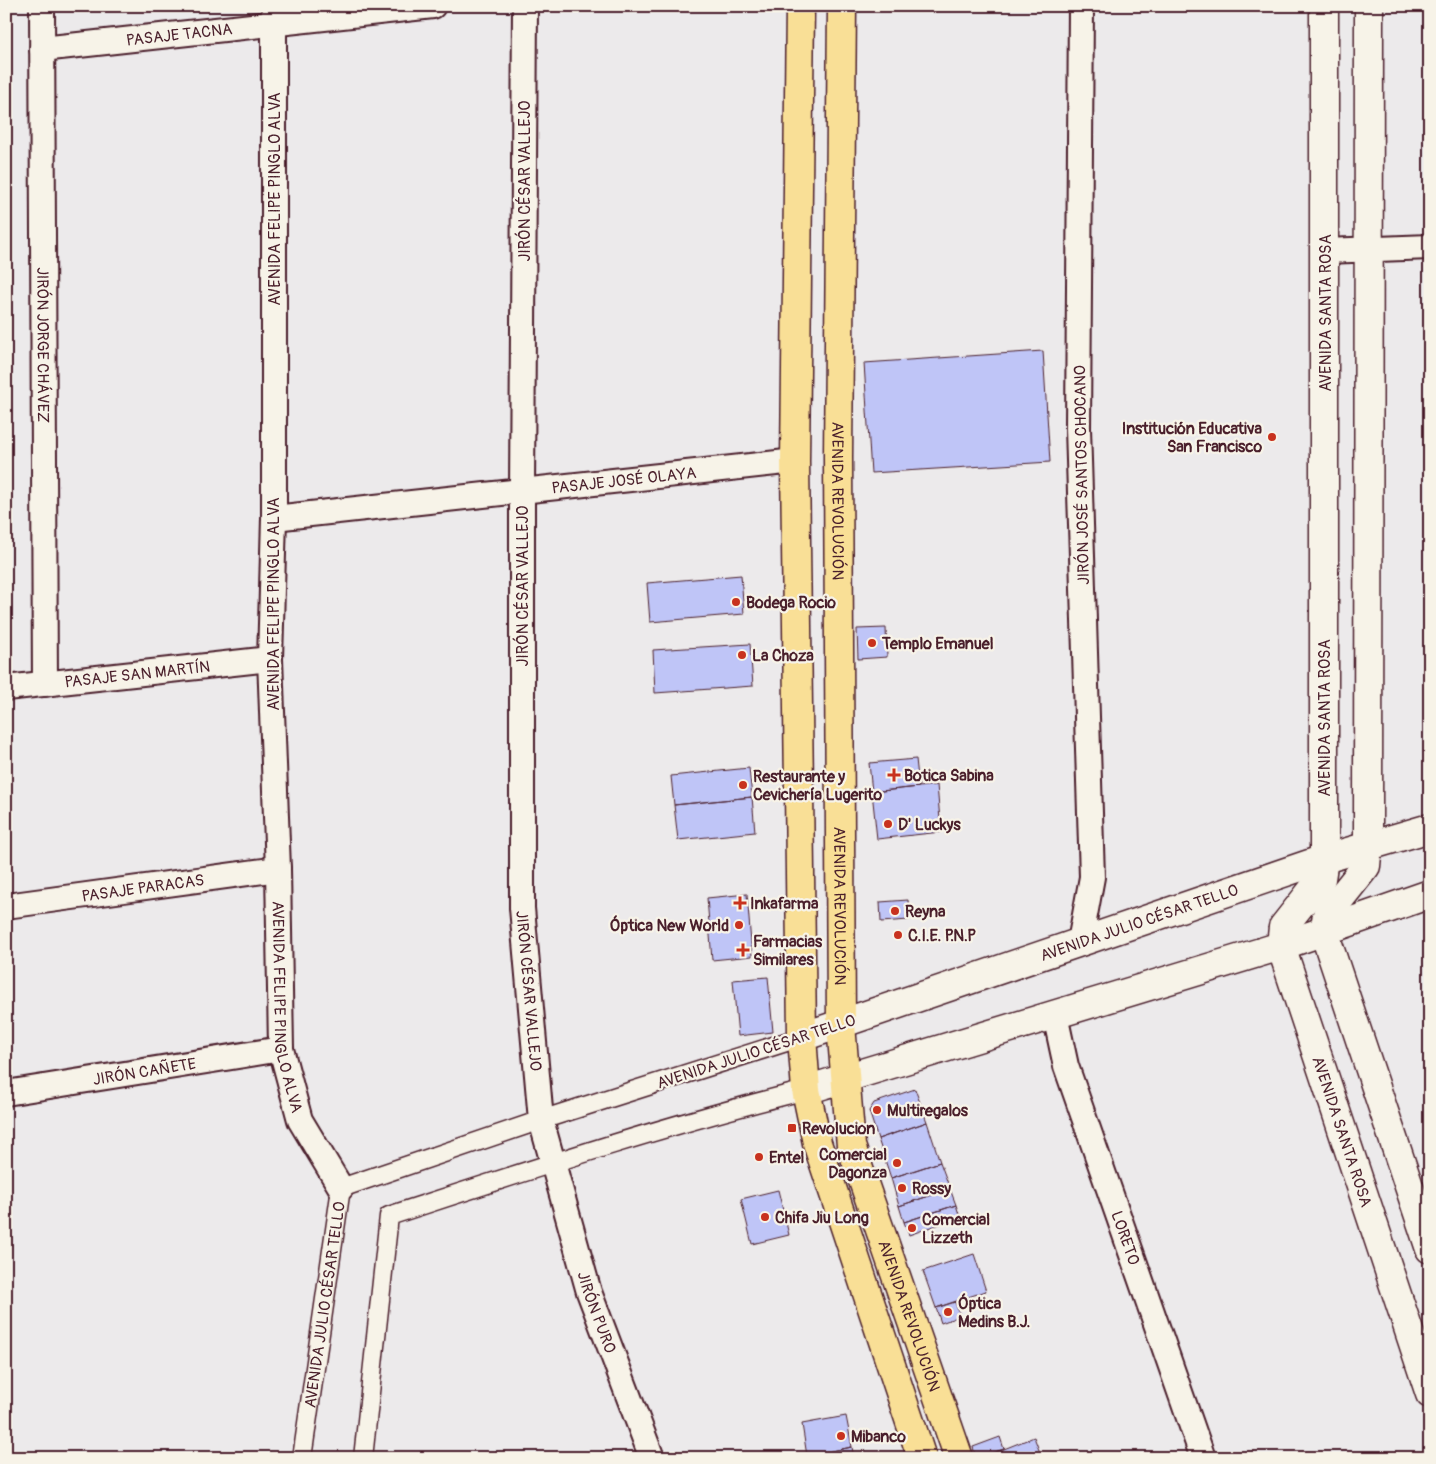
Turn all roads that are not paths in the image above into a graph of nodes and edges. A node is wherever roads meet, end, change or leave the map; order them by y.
1 (42, 6) edge
2 (433, 6) edge
3 (525, 6) edge
4 (800, 6) edge
5 (842, 6) edge
6 (1081, 6) edge
7 (1324, 6) edge
8 (1369, 6) edge
9 (274, 15) edge
10 (42, 49) junction
11 (1430, 247) edge
12 (1368, 249) junction
13 (1325, 251) junction
14 (795, 462) junction
15 (522, 491) junction
16 (274, 518) junction
17 (270, 659) junction
18 (46, 684) junction
19 (6, 688) edge
20 (1430, 828) edge
21 (1368, 844) junction
22 (1324, 859) junction
23 (278, 869) junction
24 (1430, 894) edge
25 (6, 906) edge
26 (1324, 932) junction
27 (1080, 942) junction
28 (1281, 946) junction
29 (1055, 1015) junction
30 (840, 1025) junction
31 (802, 1037) junction
32 (281, 1049) junction
33 (844, 1080) junction
34 (806, 1090) junction
35 (6, 1093) edge
36 (541, 1120) junction
37 (554, 1163) junction
38 (340, 1188) junction
39 (1430, 1250) edge
40 (1430, 1394) edge
41 (302, 1458) edge
42 (363, 1458) edge
43 (652, 1458) edge
44 (922, 1458) edge
45 (959, 1458) edge
46 (1202, 1458) edge

1 - 10 street, JIRÓN JORGE CHÁVEZ
2 - 9 street, PASAJE TACNA
3 - 15 street, JIRÓN CÉSAR VALLEJO
4 - 14 main road, AVENIDA REVOLUCIÓN
5 - 30 main road, AVENIDA REVOLUCIÓN
6 - 27 street, JIRÓN JOSÉ SANTOS CHOCANO
7 - 13 street, AVENIDA SANTA ROSA
8 - 12 street
9 - 10 street, PASAJE TACNA
9 - 16 street, AVENIDA FELIPE PINGLO ALVA
10 - 18 street, JIRÓN JORGE CHÁVEZ
11 - 12 street
12 - 13 street
12 - 21 street
13 - 22 street, AVENIDA SANTA ROSA
14 - 15 street, PASAJE JOSÉ OLAYA
14 - 31 main road, AVENIDA REVOLUCIÓN
15 - 16 street, PASAJE JOSÉ OLAYA
15 - 36 street, JIRÓN CÉSAR VALLEJO
16 - 17 street, AVENIDA FELIPE PINGLO ALVA
17 - 18 street, PASAJE SAN MARTÍN
17 - 23 street, AVENIDA FELIPE PINGLO ALVA
18 - 19 street, PASAJE SAN MARTÍN
20 - 21 street, AVENIDA JULIO CÉSAR TELLO
21 - 22 street, AVENIDA JULIO CÉSAR TELLO
21 - 26 street
22 - 27 street, AVENIDA JULIO CÉSAR TELLO
22 - 28 street, AVENIDA SANTA ROSA
23 - 25 street, PASAJE PARACAS
23 - 32 street, AVENIDA FELIPE PINGLO ALVA
24 - 26 street
26 - 28 street
26 - 39 street
27 - 30 street, AVENIDA JULIO CÉSAR TELLO
28 - 29 street
28 - 40 street, AVENIDA SANTA ROSA
29 - 33 street
29 - 46 street, LORETO
30 - 31 street, AVENIDA JULIO CÉSAR TELLO
30 - 33 main road, AVENIDA REVOLUCIÓN
31 - 34 main road, AVENIDA REVOLUCIÓN
31 - 36 street, AVENIDA JULIO CÉSAR TELLO
32 - 35 street, JIRÓN CAÑETE
32 - 38 street, AVENIDA FELIPE PINGLO ALVA
33 - 34 street
33 - 45 main road, AVENIDA REVOLUCIÓN
34 - 37 street
34 - 44 main road, AVENIDA REVOLUCIÓN
36 - 37 street, JIRÓN CÉSAR VALLEJO
36 - 38 street, AVENIDA JULIO CÉSAR TELLO
37 - 42 street
37 - 43 street, JIRÓN PURO
38 - 41 street, AVENIDA JULIO CÉSAR TELLO

